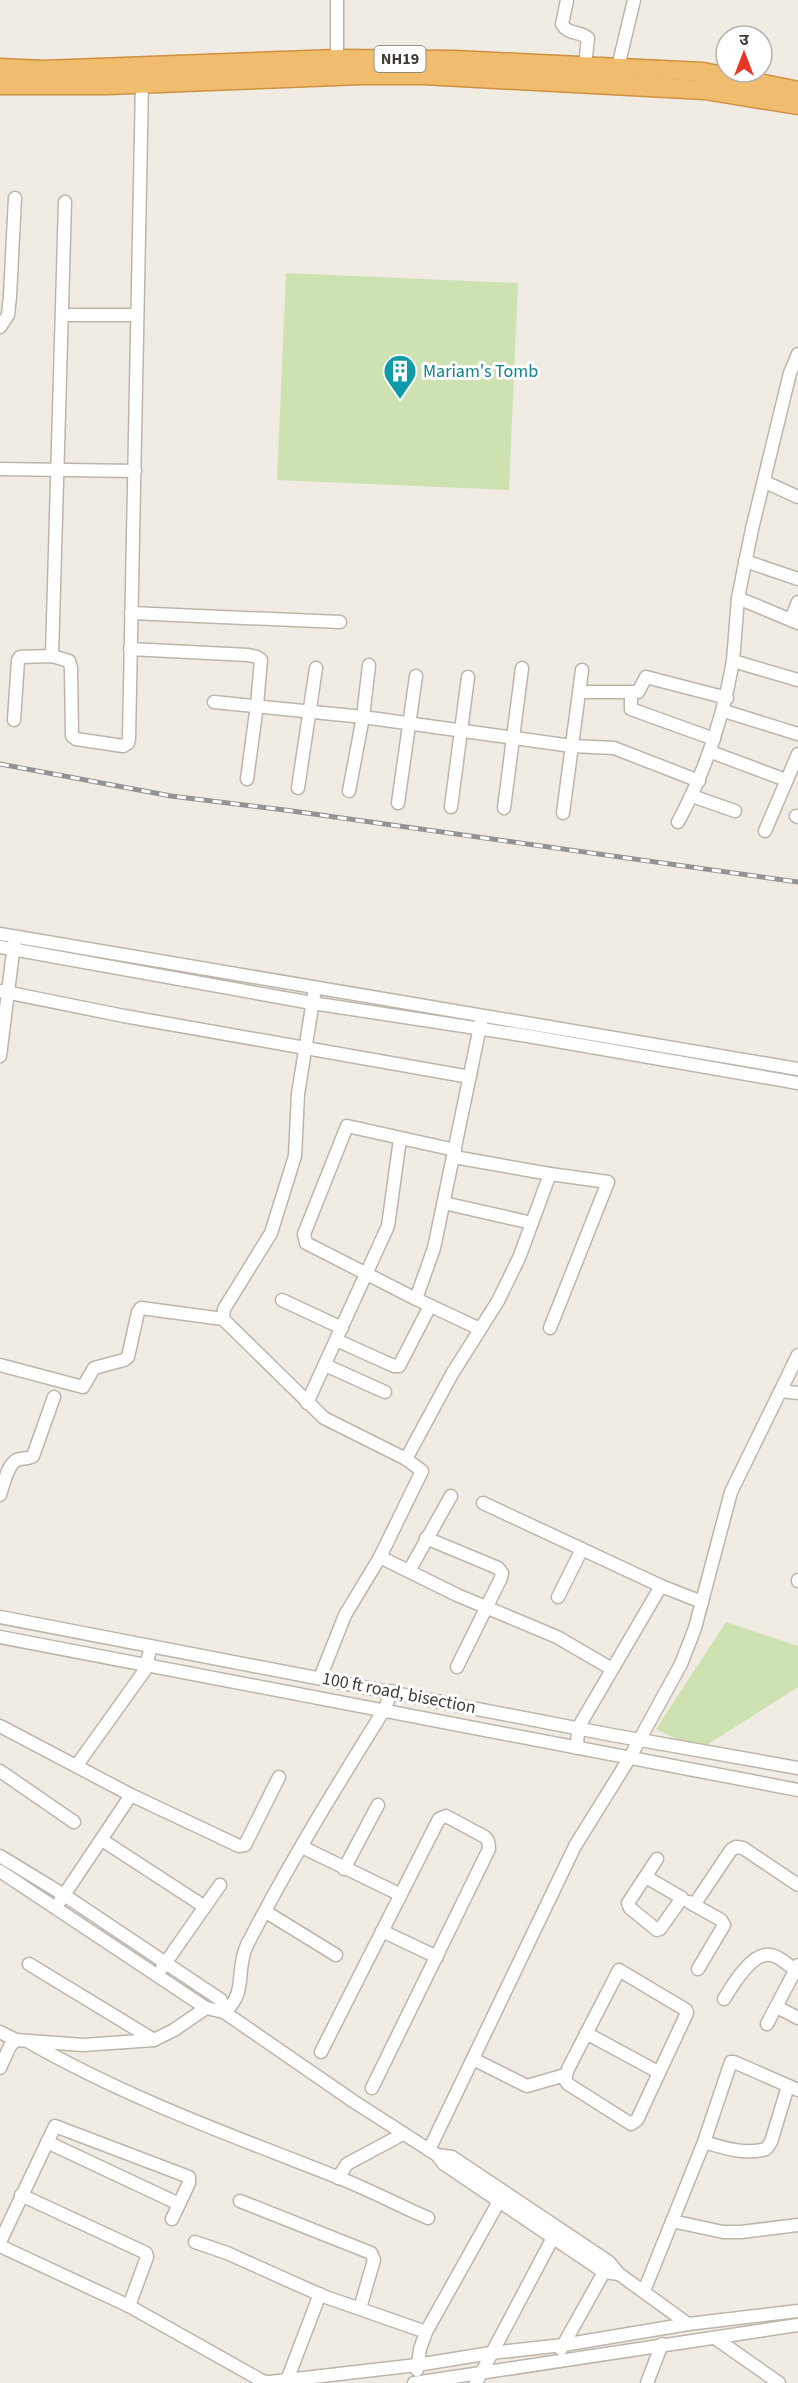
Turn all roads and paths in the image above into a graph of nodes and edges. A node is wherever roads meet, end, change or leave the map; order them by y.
1 (337, 0) edge
2 (567, 0) edge
3 (634, 0) edge
4 (337, 59) junction
5 (585, 66) junction
6 (618, 67) junction
7 (0, 68) edge
8 (142, 84) junction
9 (0, 85) edge
10 (798, 91) edge
11 (798, 105) edge
12 (15, 198) dead end
13 (66, 202) dead end
14 (62, 315) junction
15 (137, 315) junction
16 (0, 327) edge
17 (798, 354) edge
18 (0, 469) edge
19 (58, 470) junction
20 (135, 471) junction
21 (765, 482) junction
22 (798, 497) edge
23 (745, 561) junction
24 (798, 579) edge
25 (738, 598) junction
26 (798, 602) edge
27 (131, 613) junction
28 (794, 621) edge
29 (340, 622) dead end
30 (130, 649) junction
31 (52, 656) junction
32 (733, 661) junction
33 (369, 665) dead end
34 (316, 668) dead end
35 (522, 668) dead end
36 (582, 670) dead end
37 (416, 676) dead end
38 (468, 677) dead end
39 (798, 680) edge
40 (579, 692) junction
41 (631, 693) junction
42 (727, 698) junction
43 (214, 702) dead end
44 (257, 705) junction
45 (724, 711) junction
46 (308, 712) junction
47 (363, 717) junction
48 (14, 720) dead end
49 (411, 723) junction
50 (462, 730) junction
51 (798, 734) edge
52 (514, 738) junction
53 (714, 740) junction
54 (572, 746) junction
55 (711, 752) junction
56 (798, 754) edge
57 (247, 779) dead end
58 (786, 780) junction
59 (699, 781) junction
60 (298, 788) dead end
61 (349, 791) dead end
62 (692, 796) junction
63 (398, 802) dead end
64 (451, 807) dead end
65 (504, 808) dead end
66 (735, 812) dead end
67 (563, 813) dead end
68 (678, 822) dead end
69 (765, 831) dead end
70 (0, 934) edge
71 (14, 943) junction
72 (0, 947) edge
73 (315, 988) junction
74 (4, 991) edge
75 (312, 1003) junction
76 (481, 1022) junction
77 (305, 1049) junction
78 (0, 1056) edge
79 (748, 1061) junction
80 (798, 1069) edge
81 (746, 1075) junction
82 (470, 1077) junction
83 (798, 1083) edge
84 (400, 1139) junction
85 (454, 1154) junction
86 (550, 1174) junction
87 (444, 1203) junction
88 (532, 1222) junction
89 (366, 1274) junction
90 (416, 1299) junction
91 (282, 1300) dead end
92 (430, 1306) junction
93 (223, 1319) junction
94 (342, 1328) junction
95 (550, 1328) dead end
96 (480, 1329) junction
97 (336, 1340) junction
98 (798, 1355) edge
99 (0, 1365) edge
100 (324, 1365) junction
101 (781, 1391) junction
102 (385, 1392) dead end
103 (798, 1393) edge
104 (54, 1397) dead end
105 (307, 1402) junction
106 (406, 1459) junction
107 (0, 1495) edge
108 (451, 1496) dead end
109 (483, 1503) dead end
110 (426, 1539) junction
111 (582, 1549) junction
112 (380, 1557) junction
113 (410, 1570) junction
114 (661, 1586) junction
115 (558, 1597) dead end
116 (702, 1602) junction
117 (487, 1606) junction
118 (0, 1617) edge
119 (0, 1637) edge
120 (151, 1646) junction
121 (147, 1665) junction
122 (457, 1667) dead end
123 (612, 1669) junction
124 (320, 1678) junction
125 (392, 1692) junction
126 (384, 1710) junction
127 (0, 1726) edge
128 (578, 1728) junction
129 (639, 1740) junction
130 (577, 1748) junction
131 (629, 1759) junction
132 (77, 1765) junction
133 (798, 1768) edge
134 (0, 1771) edge
135 (279, 1777) dead end
136 (798, 1790) edge
137 (131, 1795) junction
138 (378, 1804) dead end
139 (74, 1822) dead end
140 (102, 1840) junction
141 (302, 1847) junction
142 (0, 1856) edge
143 (657, 1859) dead end
144 (344, 1869) junction
145 (0, 1871) edge
146 (646, 1877) junction
147 (798, 1885) edge
148 (220, 1886) dead end
149 (399, 1894) junction
150 (64, 1895) junction
151 (682, 1898) junction
152 (694, 1905) junction
153 (56, 1907) junction
154 (205, 1907) junction
155 (266, 1912) junction
156 (382, 1930) junction
157 (336, 1954) dead end
158 (437, 1957) junction
159 (167, 1962) junction
160 (29, 1964) dead end
161 (796, 1967) edge
162 (698, 1969) dead end
163 (157, 1975) junction
164 (724, 1999) dead end
165 (777, 2007) junction
166 (206, 2008) junction
167 (224, 2012) junction
168 (798, 2018) edge
169 (767, 2024) dead end
170 (0, 2032) edge
171 (586, 2033) junction
172 (16, 2040) junction
173 (154, 2040) junction
174 (29, 2042) junction
175 (321, 2052) dead end
176 (473, 2059) junction
177 (0, 2068) edge
178 (658, 2072) junction
179 (565, 2075) junction
180 (372, 2088) dead end
181 (793, 2088) edge
182 (403, 2134) junction
183 (47, 2142) junction
184 (704, 2142) junction
185 (433, 2152) junction
186 (338, 2178) junction
187 (21, 2195) junction
188 (502, 2197) junction
189 (240, 2201) dead end
190 (179, 2204) junction
191 (428, 2218) dead end
192 (172, 2219) dead end
193 (672, 2221) junction
194 (798, 2225) edge
195 (556, 2232) junction
196 (195, 2242) dead end
197 (0, 2244) edge
198 (604, 2272) junction
199 (619, 2274) junction
200 (644, 2291) junction
201 (320, 2294) junction
202 (129, 2306) junction
203 (360, 2308) junction
204 (798, 2311) edge
205 (730, 2319) junction
206 (688, 2324) junction
207 (798, 2325) edge
208 (672, 2327) junction
209 (426, 2332) junction
210 (734, 2335) junction
211 (715, 2338) junction
212 (668, 2344) junction
213 (563, 2345) junction
214 (491, 2353) junction
215 (555, 2361) junction
216 (417, 2365) junction
217 (478, 2378) edge
218 (285, 2382) edge
219 (264, 2383) edge
220 (415, 2383) edge
221 (647, 2383) edge
222 (779, 2383) edge

1 - 4 street
2 - 5 street
3 - 6 street
4 - 5 highway, NH19
4 - 7 highway, NH19
5 - 6 highway, NH19
6 - 10 highway, NH19
8 - 9 highway, NH19
8 - 11 highway, NH19
8 - 15 street
12 - 16 street
13 - 14 street
14 - 15 street
14 - 19 street
15 - 20 street
17 - 21 street
18 - 19 street
19 - 20 street
19 - 31 street
20 - 27 street
21 - 22 street
21 - 23 street
23 - 24 street
23 - 25 street
25 - 28 street
25 - 32 street
26 - 28 street
27 - 29 street
27 - 30 street
30 - 31 street
30 - 44 street
31 - 48 street
32 - 39 street
32 - 42 street
33 - 47 street
34 - 46 street
35 - 52 street
36 - 40 street
37 - 49 street
38 - 50 street
40 - 41 street
40 - 54 street
41 - 42 street
41 - 53 street
42 - 45 street
43 - 44 street
44 - 46 street
44 - 57 street
45 - 51 street
45 - 53 street
46 - 47 street
46 - 60 street
47 - 49 street
47 - 61 street
49 - 50 street
49 - 63 street
50 - 52 street
50 - 64 street
52 - 54 street
52 - 65 street
53 - 55 street
54 - 59 street
54 - 67 street
55 - 58 street
55 - 59 street
56 - 58 street
58 - 69 street
59 - 62 street
62 - 66 street
62 - 68 street
70 - 71 street
71 - 72 street
71 - 73 street
71 - 74 street
71 - 75 street
73 - 75 street
73 - 76 street
74 - 77 street
74 - 78 street
75 - 76 street
75 - 77 street
76 - 79 street
76 - 81 street
76 - 82 street
77 - 82 street
77 - 93 street
79 - 80 street
79 - 81 street
81 - 83 street
82 - 85 street
84 - 85 street
84 - 89 street
84 - 89 street
85 - 86 street
85 - 87 street
86 - 88 street
86 - 95 street
87 - 88 street
87 - 90 street
88 - 96 street
89 - 90 street
89 - 94 street
90 - 92 street
91 - 94 street
92 - 96 street
92 - 97 street
93 - 99 street
93 - 105 street
94 - 97 street
96 - 106 street
97 - 100 street
98 - 101 street
100 - 102 street
100 - 105 street
101 - 103 street
101 - 116 street
104 - 107 street
105 - 106 street
106 - 112 street
108 - 110 street
109 - 111 street
110 - 113 street
110 - 117 street
111 - 114 street
111 - 115 street
112 - 113 street
112 - 124 street
113 - 117 street
114 - 116 street
114 - 123 street
116 - 129 street
117 - 122 street
117 - 123 street
118 - 120 street, 100 ft road, bisection
119 - 121 street, 100 ft road, bisection
120 - 121 street
120 - 124 street, 100 ft road, bisection
121 - 126 street, 100 ft road, bisection
121 - 132 street
123 - 128 street
124 - 125 street, 100 ft road, bisection
125 - 126 street
125 - 128 street, 100 ft road, bisection
126 - 130 street, 100 ft road, bisection
126 - 141 street
127 - 132 street
128 - 129 street, 100 ft road, bisection
128 - 130 street
129 - 131 street
129 - 133 street, 100 ft road, bisection
130 - 131 street, 100 ft road, bisection
131 - 136 street, 100 ft road, bisection
131 - 176 street
132 - 137 street
134 - 139 street
135 - 137 street
137 - 140 street
138 - 144 street
140 - 150 street
140 - 154 street
141 - 144 street
141 - 155 street
142 - 150 street
143 - 146 street
144 - 149 street
145 - 153 street
146 - 151 street
146 - 151 street
147 - 152 street
148 - 154 street
149 - 156 street
149 - 158 street
150 - 153 street
150 - 159 street
151 - 152 street
152 - 162 street
153 - 163 street
154 - 159 street
155 - 157 street
155 - 167 street
156 - 158 street
156 - 175 street
158 - 180 street
159 - 163 street
159 - 167 street
160 - 173 street
161 - 164 street
161 - 165 street
163 - 166 street
165 - 168 street
165 - 169 street
166 - 167 street
166 - 173 street
167 - 182 street
170 - 172 street
171 - 178 street
171 - 178 street
171 - 179 street
172 - 174 street
172 - 177 street
173 - 174 street
174 - 186 street
176 - 179 street
176 - 185 street
178 - 179 street
181 - 184 street
181 - 184 street
182 - 185 street
182 - 186 street
183 - 187 street
183 - 190 street
183 - 190 street
184 - 193 street
185 - 188 street
186 - 191 street
187 - 197 street
187 - 202 street
188 - 195 street
188 - 209 street
189 - 203 street
190 - 192 street
193 - 194 street
193 - 200 street
195 - 198 street
195 - 199 street
195 - 214 street
196 - 201 street
197 - 202 street
198 - 199 street
198 - 213 street
199 - 200 street
200 - 206 street
201 - 203 street
201 - 218 street
202 - 219 street
203 - 209 street
204 - 205 street
205 - 206 street
205 - 210 street
206 - 208 street
207 - 210 street
208 - 212 street
208 - 213 street
209 - 216 street
210 - 211 street
211 - 212 street
211 - 222 street
212 - 215 street
212 - 221 street
213 - 214 street
213 - 215 street
214 - 216 street
214 - 217 street
215 - 217 street
216 - 218 street
216 - 220 street
217 - 220 street
218 - 219 street

